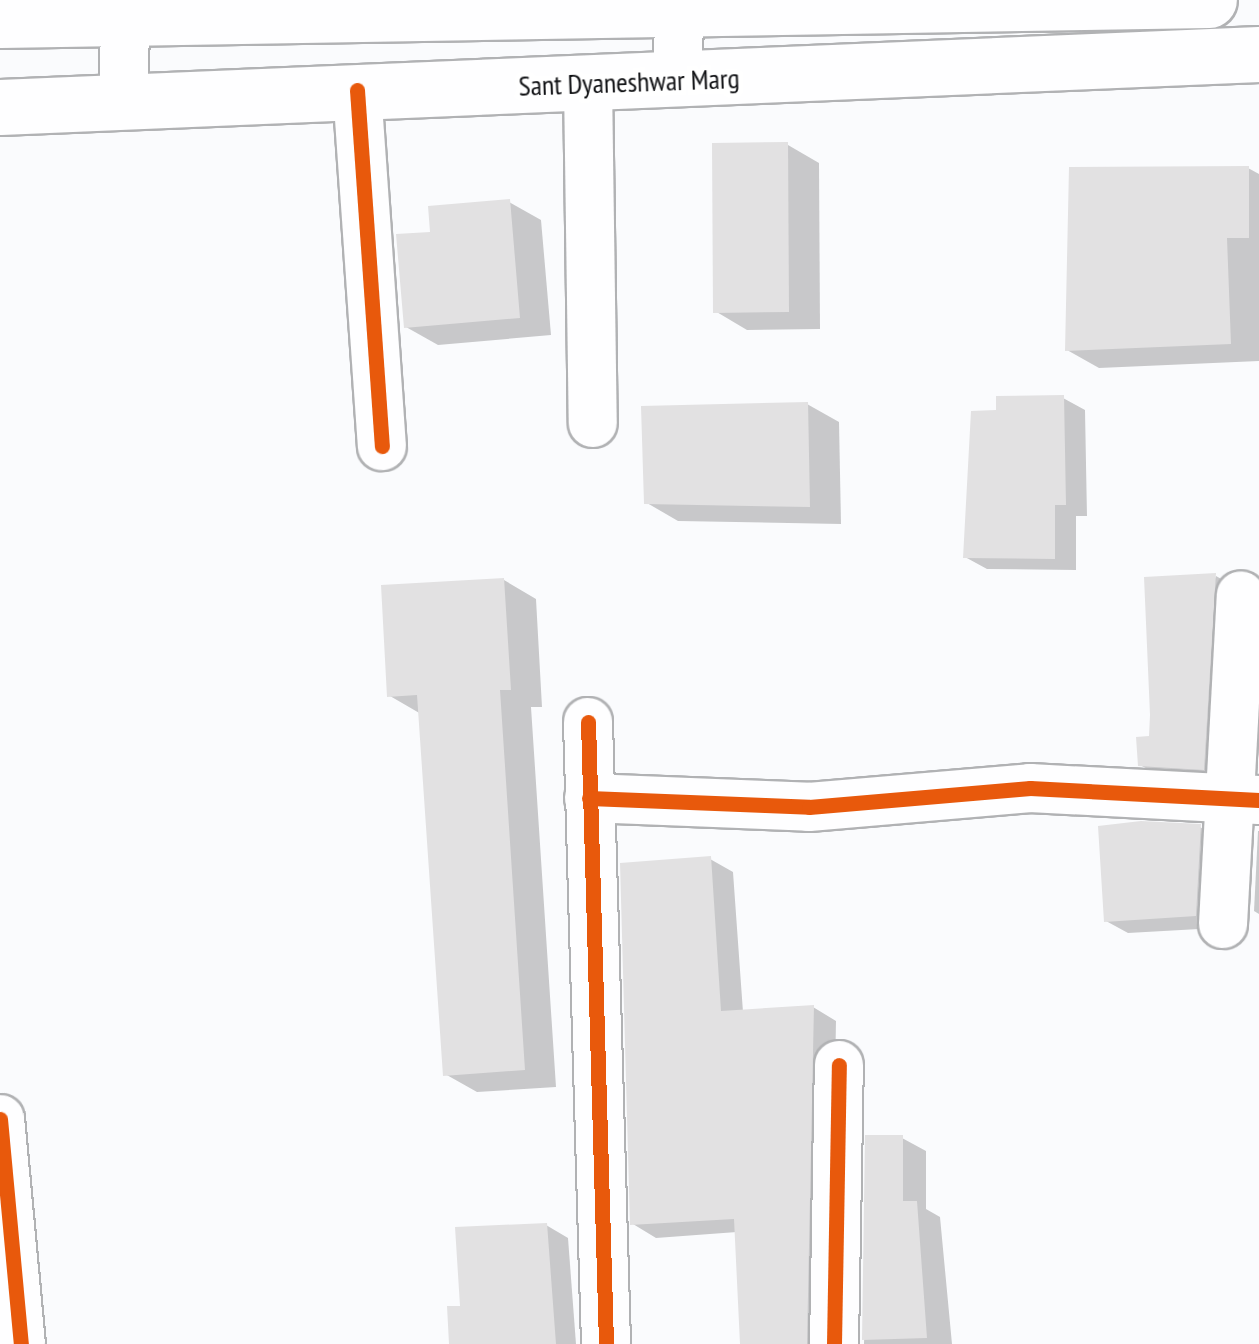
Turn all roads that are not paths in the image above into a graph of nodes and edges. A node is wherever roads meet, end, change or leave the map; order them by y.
1 (1209, 0) edge
2 (679, 5) edge
3 (126, 10) edge
4 (0, 20) edge
5 (1259, 54) edge
6 (678, 80) junction
7 (588, 83) junction
8 (357, 90) junction
9 (124, 96) junction
10 (0, 107) edge
11 (593, 422) dead end
12 (382, 446) dead end
13 (1241, 596) dead end
14 (588, 722) dead end
15 (589, 798) junction
16 (1243, 799) edge
17 (1223, 924) dead end
18 (839, 1064) dead end
19 (1, 1149) edge
20 (22, 1344) edge
21 (606, 1344) edge
22 (834, 1344) edge

1 - 2 main road
2 - 3 main road
2 - 6 street
3 - 4 main road
3 - 9 street
5 - 6 main road, Sant Dyaneshwar Marg
6 - 7 main road, Sant Dyaneshwar Marg
7 - 8 main road, Sant Dyaneshwar Marg
7 - 11 street
8 - 9 main road, Sant Dyaneshwar Marg
8 - 12 street
9 - 10 main road, Sant Dyaneshwar Marg
13 - 16 street
14 - 15 street
15 - 16 street
15 - 21 street
16 - 17 street
18 - 22 street
19 - 20 street

